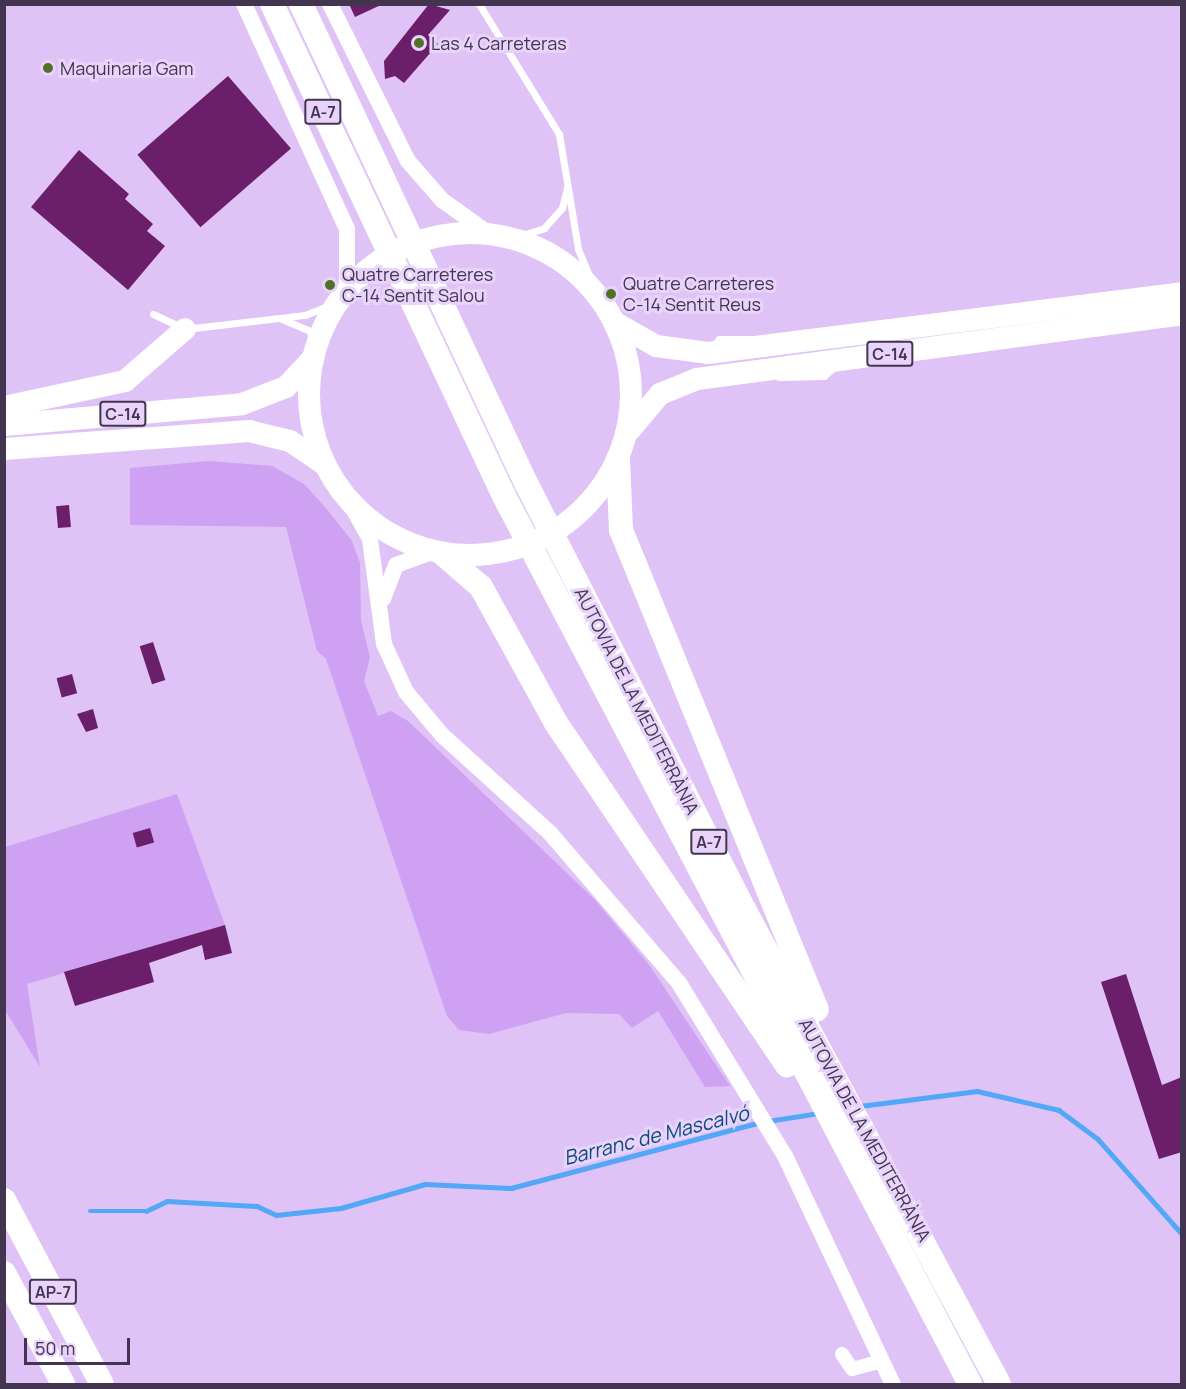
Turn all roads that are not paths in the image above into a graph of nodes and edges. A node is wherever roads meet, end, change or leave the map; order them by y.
1 (244, 4) edge
2 (273, 4) edge
3 (301, 4) edge
4 (330, 4) edge
5 (479, 4) edge
6 (569, 182) junction
7 (488, 233) junction
8 (512, 238) junction
9 (1182, 293) edge
10 (597, 294) junction
11 (342, 296) junction
12 (153, 314) dead end
13 (1182, 314) edge
14 (274, 318) junction
15 (614, 322) junction
16 (185, 329) junction
17 (313, 355) junction
18 (4, 407) edge
19 (4, 425) edge
20 (4, 449) edge
21 (621, 450) junction
22 (325, 465) junction
23 (350, 503) junction
24 (438, 553) junction
25 (380, 624) junction
26 (805, 1083) junction
27 (858, 1113) junction
28 (4, 1200) edge
29 (4, 1273) edge
30 (842, 1354) dead end
31 (882, 1361) junction
32 (63, 1384) edge
33 (102, 1384) edge
34 (893, 1384) edge
35 (970, 1384) edge
36 (999, 1384) edge

1 - 11 street
2 - 26 highway, AUTOVIA DE LA MEDITERRÀNIA / A-7
3 - 27 highway, AUTOVIA DE LA MEDITERRÀNIA / A-7
4 - 7 street
5 - 6 lane
6 - 8 lane
6 - 10 lane
7 - 8 highway, C-14
7 - 11 highway, C-14
8 - 10 highway, C-14
9 - 15 highway, C-14
10 - 15 highway, C-14
11 - 14 lane
11 - 17 highway, C-14
12 - 16 lane
13 - 21 highway, C-14
14 - 16 lane
14 - 17 lane
15 - 21 highway, C-14
16 - 18 highway
17 - 19 highway, C-14
17 - 22 highway, C-14
20 - 22 highway, C-14
21 - 24 highway, C-14
21 - 27 highway
22 - 23 highway, C-14
23 - 24 highway, C-14
23 - 25 street
24 - 25 street
24 - 26 highway
25 - 31 street
26 - 35 highway, AUTOVIA DE LA MEDITERRÀNIA / A-7
27 - 36 highway, AUTOVIA DE LA MEDITERRÀNIA / A-7
28 - 33 highway, AP-7
29 - 32 highway, AP-7
30 - 31 street
31 - 34 street

